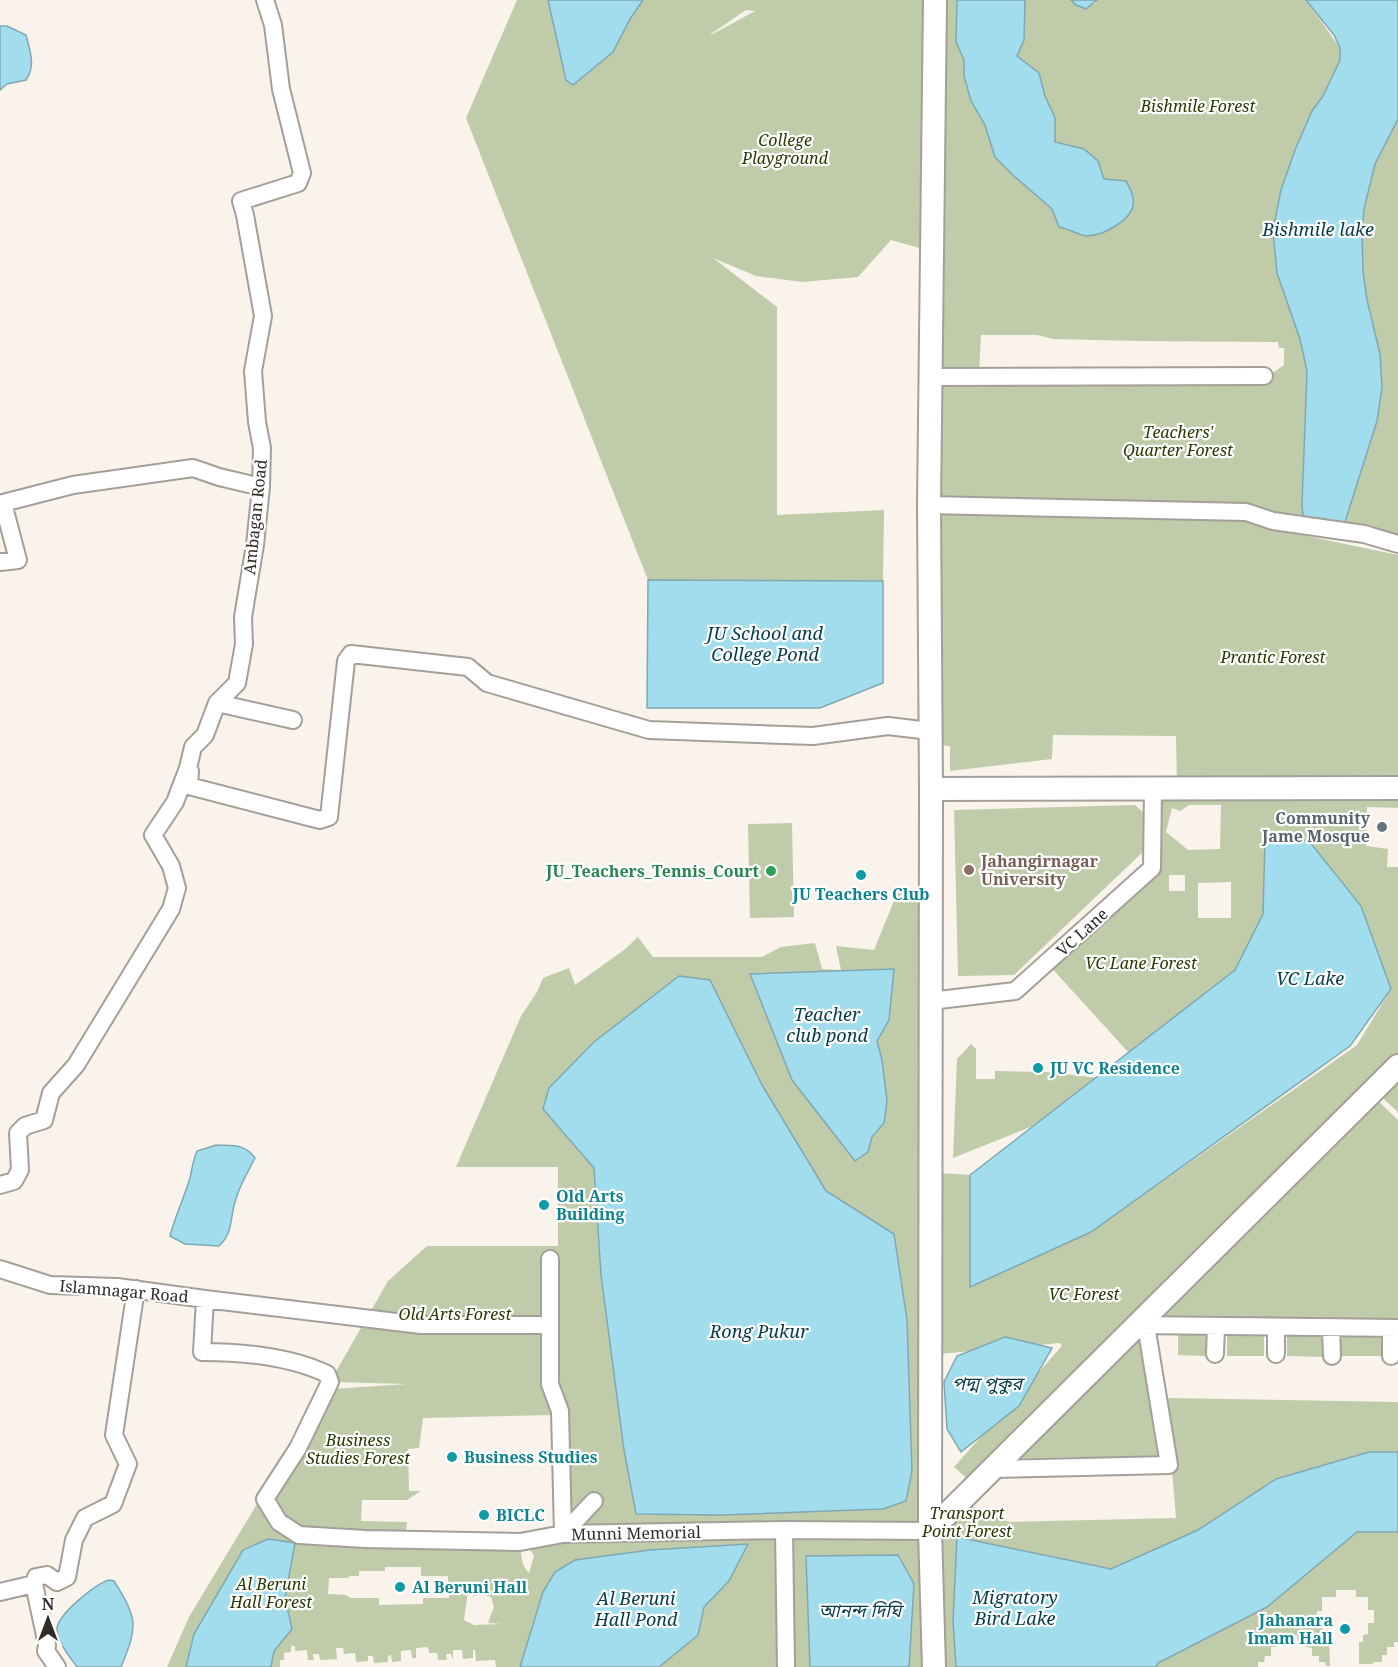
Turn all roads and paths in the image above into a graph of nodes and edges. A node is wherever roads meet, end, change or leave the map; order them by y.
1 (265, 0) edge
2 (935, 0) edge
3 (1264, 376) dead end
4 (930, 377) junction
5 (261, 487) junction
6 (929, 505) junction
7 (1398, 544) edge
8 (0, 562) edge
9 (217, 703) junction
10 (293, 720) dead end
11 (930, 731) junction
12 (191, 758) junction
13 (1153, 788) junction
14 (1398, 788) edge
15 (931, 789) junction
16 (930, 1001) junction
17 (1398, 1066) edge
18 (0, 1185) edge
19 (550, 1259) dead end
20 (0, 1269) edge
21 (136, 1289) junction
22 (205, 1299) junction
23 (550, 1325) junction
24 (1141, 1325) junction
25 (1216, 1326) junction
26 (1276, 1327) junction
27 (1331, 1327) junction
28 (1394, 1328) edge
29 (1215, 1354) dead end
30 (1276, 1354) dead end
31 (1332, 1356) dead end
32 (1391, 1356) dead end
33 (992, 1469) junction
34 (594, 1501) dead end
35 (784, 1530) junction
36 (930, 1531) junction
37 (563, 1534) junction
38 (34, 1584) junction
39 (0, 1592) edge
40 (934, 1662) edge
41 (57, 1667) edge
42 (786, 1667) edge

1 - 5 street, Ambagan Road
2 - 4 street
3 - 4 street
4 - 6 street
5 - 8 street
5 - 9 street, Ambagan Road
6 - 7 street
6 - 11 street
9 - 10 street
9 - 12 street, Ambagan Road
11 - 12 street
11 - 15 street
12 - 18 street, Ambagan Road
13 - 14 street
13 - 15 street
13 - 16 street, VC Lane
15 - 16 street
16 - 36 street
17 - 24 street
19 - 23 street, Munni Memorial
20 - 21 street, Islamnagar Road
21 - 22 street, Islamnagar Road
21 - 38 street
22 - 23 street
22 - 37 street, Islamnagar Road
23 - 37 street, Munni Memorial
24 - 25 street
24 - 33 street
24 - 33 street
25 - 26 street
25 - 29 street
26 - 27 street
26 - 30 street
27 - 28 street
27 - 31 street
28 - 32 street
33 - 36 street
34 - 37 street
35 - 36 street, Munni Memorial
35 - 37 street, Munni Memorial
35 - 42 street
36 - 40 street
38 - 39 street
38 - 41 street

